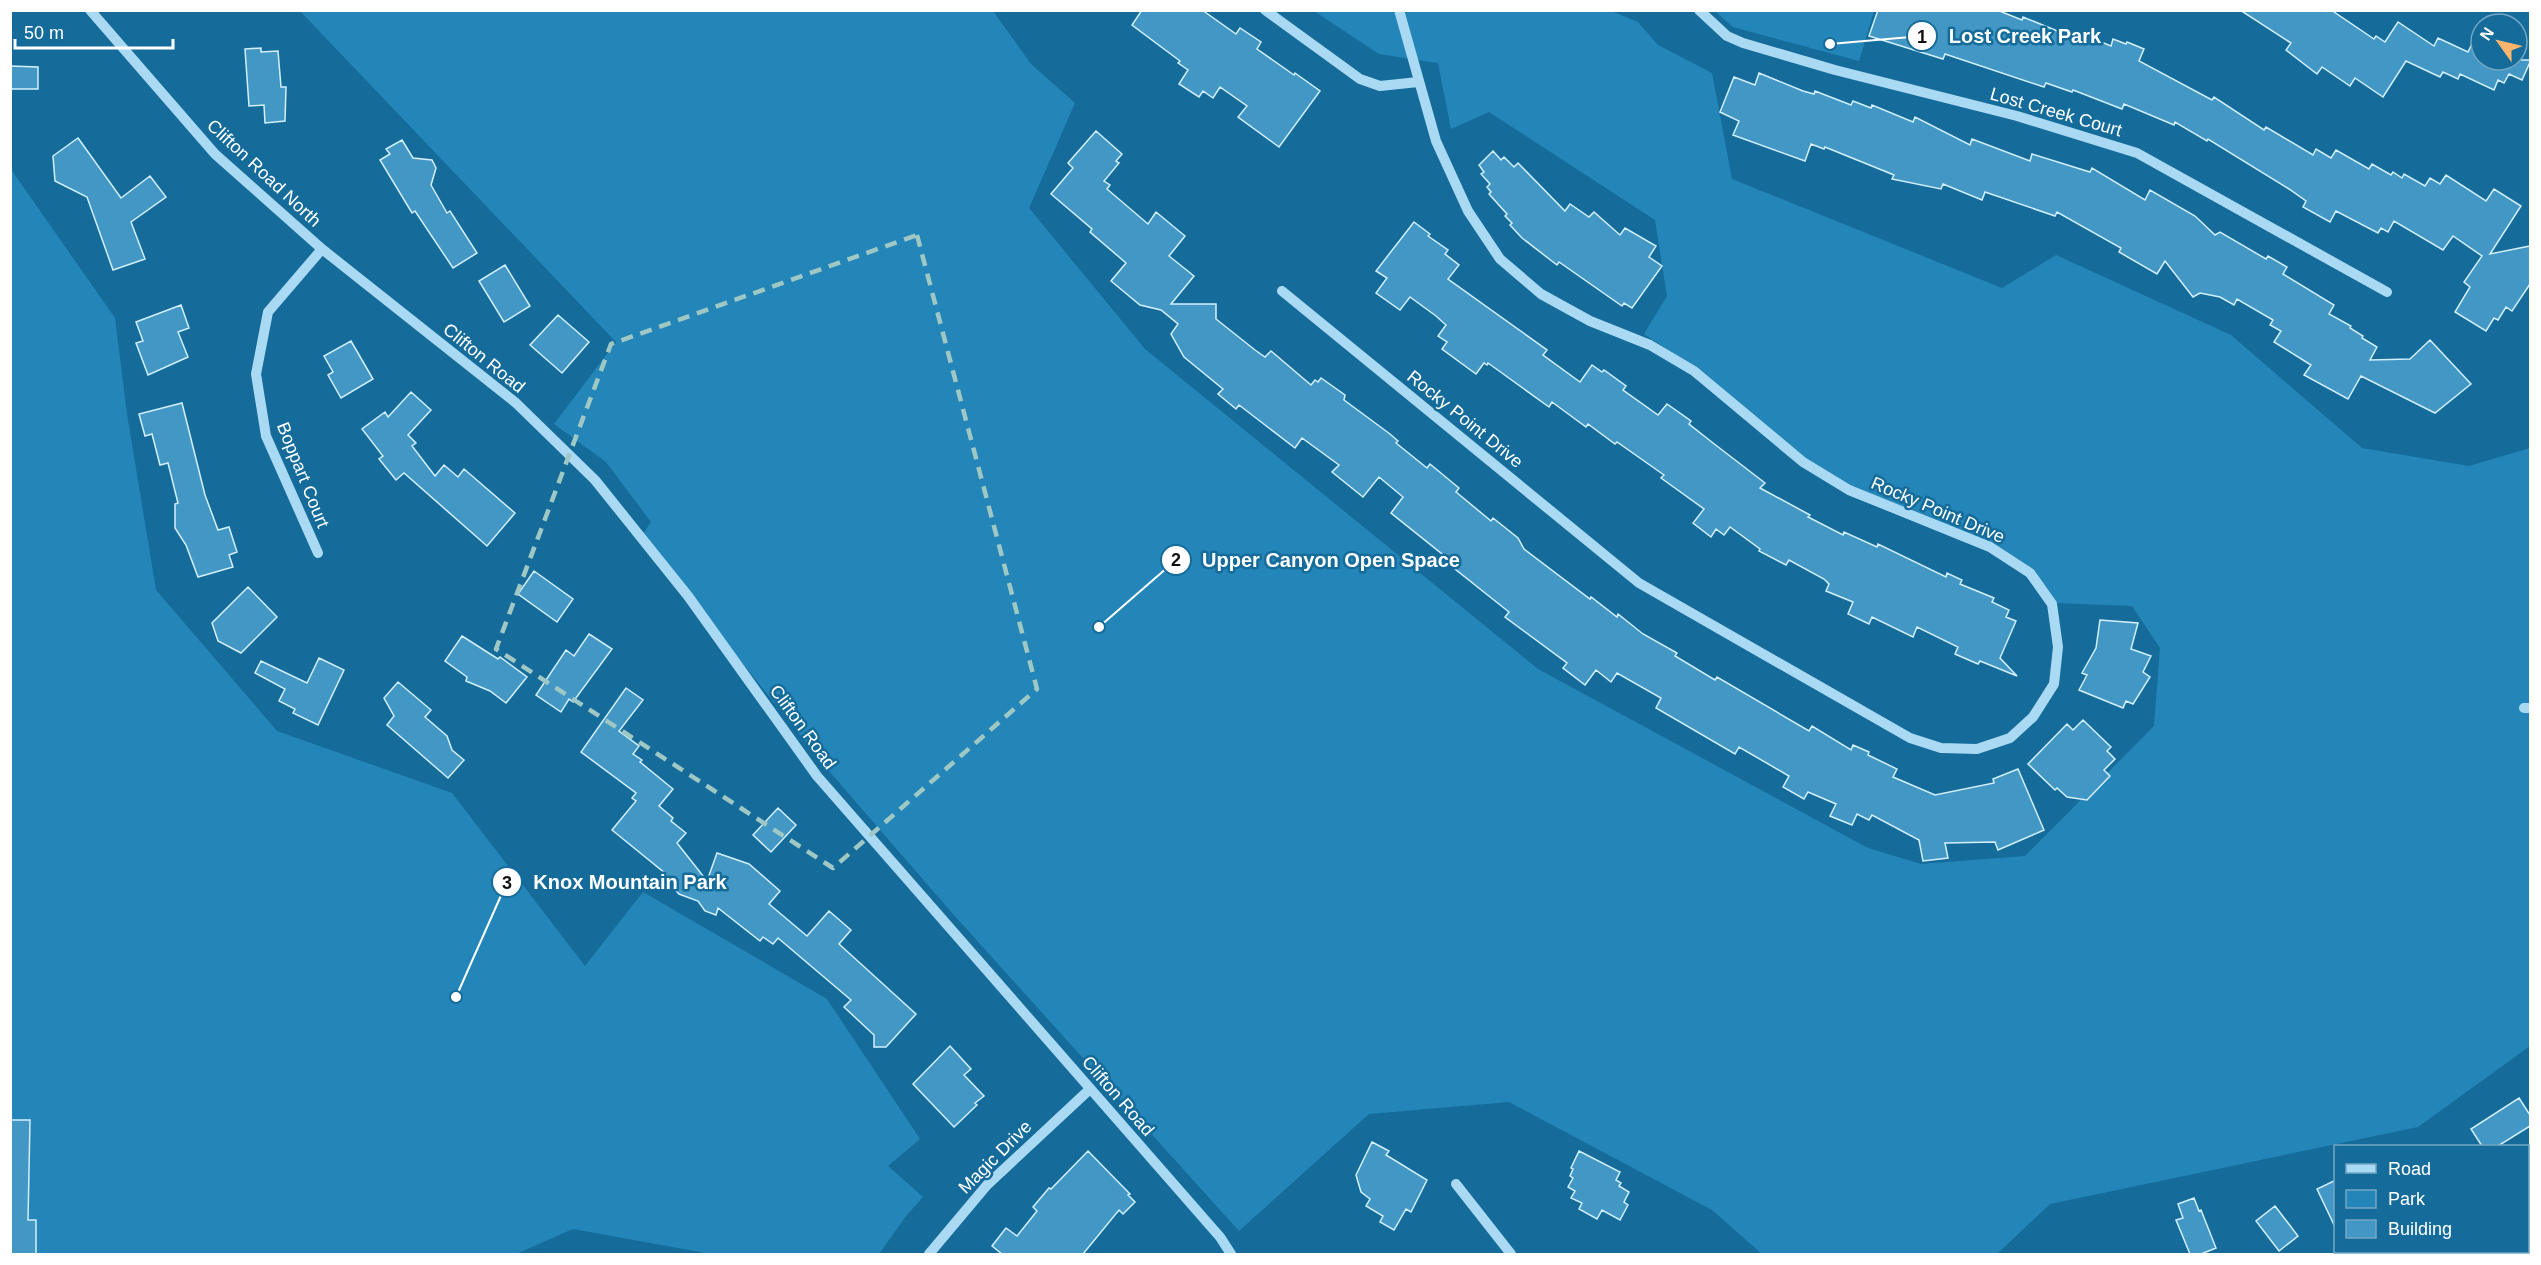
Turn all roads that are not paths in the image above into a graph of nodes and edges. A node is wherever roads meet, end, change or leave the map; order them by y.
1 (90, 10) edge
2 (1265, 10) edge
3 (1399, 10) edge
4 (1699, 10) edge
5 (1418, 82) junction
6 (322, 249) junction
7 (1282, 291) dead end
8 (2387, 292) dead end
9 (318, 553) dead end
10 (1090, 1089) junction
11 (1456, 1184) dead end
12 (929, 1254) edge
13 (1231, 1254) edge
14 (1511, 1254) edge

1 - 6 street, Clifton Road North
2 - 5 street
3 - 5 street, Rocky Point Drive
4 - 8 street, Lost Creek Court
5 - 7 street, Rocky Point Drive
6 - 9 street, Boppart Court
6 - 10 street, Clifton Road
10 - 12 street, Magic Drive
10 - 13 street, Clifton Road
11 - 14 street

